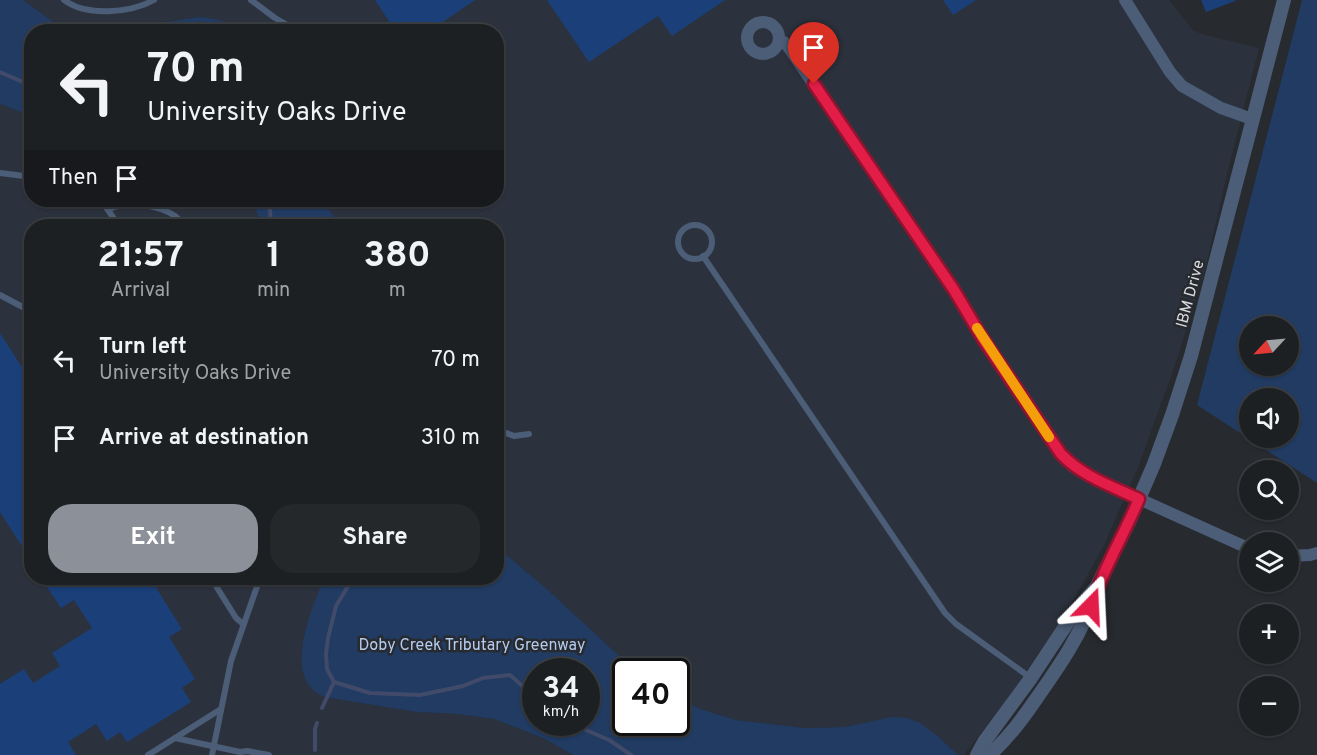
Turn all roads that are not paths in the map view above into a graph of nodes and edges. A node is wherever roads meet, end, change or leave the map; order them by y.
1 (64, 0) edge
2 (154, 0) edge
3 (250, 0) edge
4 (1125, 0) edge
5 (1284, 0) edge
6 (286, 24) edge
7 (779, 40) dead end
8 (1252, 119) junction
9 (0, 173) edge
10 (24, 176) edge
11 (106, 207) edge
12 (114, 207) edge
13 (147, 207) edge
14 (108, 210) junction
15 (114, 219) edge
16 (177, 219) edge
17 (703, 256) junction
18 (0, 295) edge
19 (24, 308) edge
20 (504, 432) edge
21 (528, 434) dead end
22 (1139, 499) junction
23 (1239, 544) edge
24 (1317, 553) edge
25 (1299, 556) edge
26 (215, 585) edge
27 (257, 585) edge
28 (1097, 586) junction
29 (243, 624) junction
30 (1031, 678) junction
31 (220, 710) junction
32 (175, 738) junction
33 (214, 747) junction
34 (241, 754) edge
35 (148, 755) edge
36 (212, 755) edge
37 (269, 755) edge
38 (977, 755) edge
39 (982, 755) edge
40 (989, 755) edge

1 - 2 lane
3 - 6 lane
4 - 8 street
5 - 8 street, IBM Drive
7 - 22 street
8 - 22 street, IBM Drive
9 - 10 lane
11 - 14 lane
12 - 14 lane
13 - 16 lane
14 - 15 lane
17 - 17 lane
17 - 30 lane
18 - 19 lane
20 - 21 lane
22 - 23 street
22 - 28 street, IBM Drive
24 - 25 street
26 - 29 lane
27 - 29 lane
28 - 30 street, IBM Drive
28 - 40 street, IBM Drive
29 - 31 lane
30 - 38 street, IBM Drive
30 - 39 street
31 - 32 lane
31 - 33 lane
32 - 33 lane
32 - 35 lane
33 - 34 lane
33 - 36 lane
34 - 37 lane

